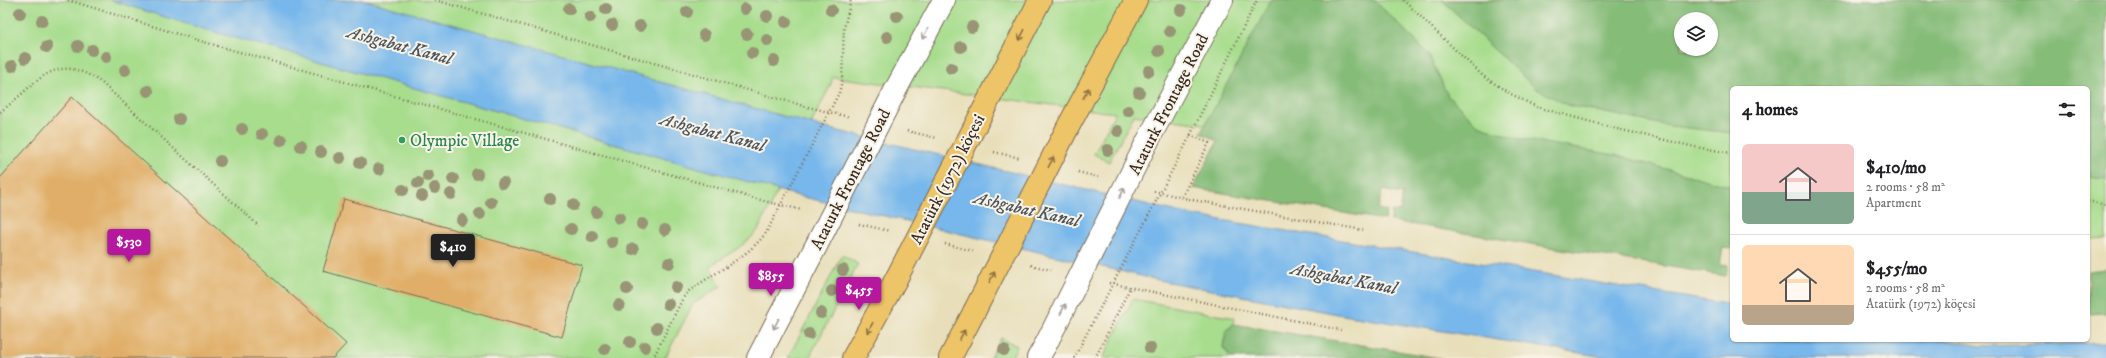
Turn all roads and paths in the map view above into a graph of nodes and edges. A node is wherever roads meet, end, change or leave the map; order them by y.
1 (68, 0) edge
2 (852, 0) edge
3 (944, 0) edge
4 (1040, 0) edge
5 (1136, 0) edge
6 (1222, 0) edge
7 (1258, 0) edge
8 (1403, 0) edge
9 (0, 112) edge
10 (1190, 135) junction
11 (1730, 153) edge
12 (1182, 197) dead end
13 (2090, 201) edge
14 (2106, 205) edge
15 (803, 211) dead end
16 (858, 224) dead end
17 (259, 226) dead end
18 (896, 233) dead end
19 (943, 244) dead end
20 (974, 251) dead end
21 (1029, 264) dead end
22 (1052, 270) dead end
23 (1107, 283) dead end
24 (1130, 288) junction
25 (1341, 330) dead end
26 (1042, 351) edge
27 (653, 358) edge
28 (758, 358) edge
29 (853, 358) edge
30 (950, 358) edge
31 (1074, 358) edge
32 (1095, 358) edge

1 - 15 path
2 - 27 path, bridge
3 -> 28 street, Ataturk Frontage Road, bridge
4 -> 29 main road, Atatürk (1972) köçesi, bridge
30 -> 5 main road, bridge
26 -> 6 street, Ataturk Frontage Road, bridge
7 - 10 path
8 - 11 path
9 - 17 path
10 - 12 path
10 - 31 path, bridge
13 - 14 path
16 - 18 path
19 - 20 path
21 - 22 path
23 - 24 path
24 - 25 path
24 - 32 path

